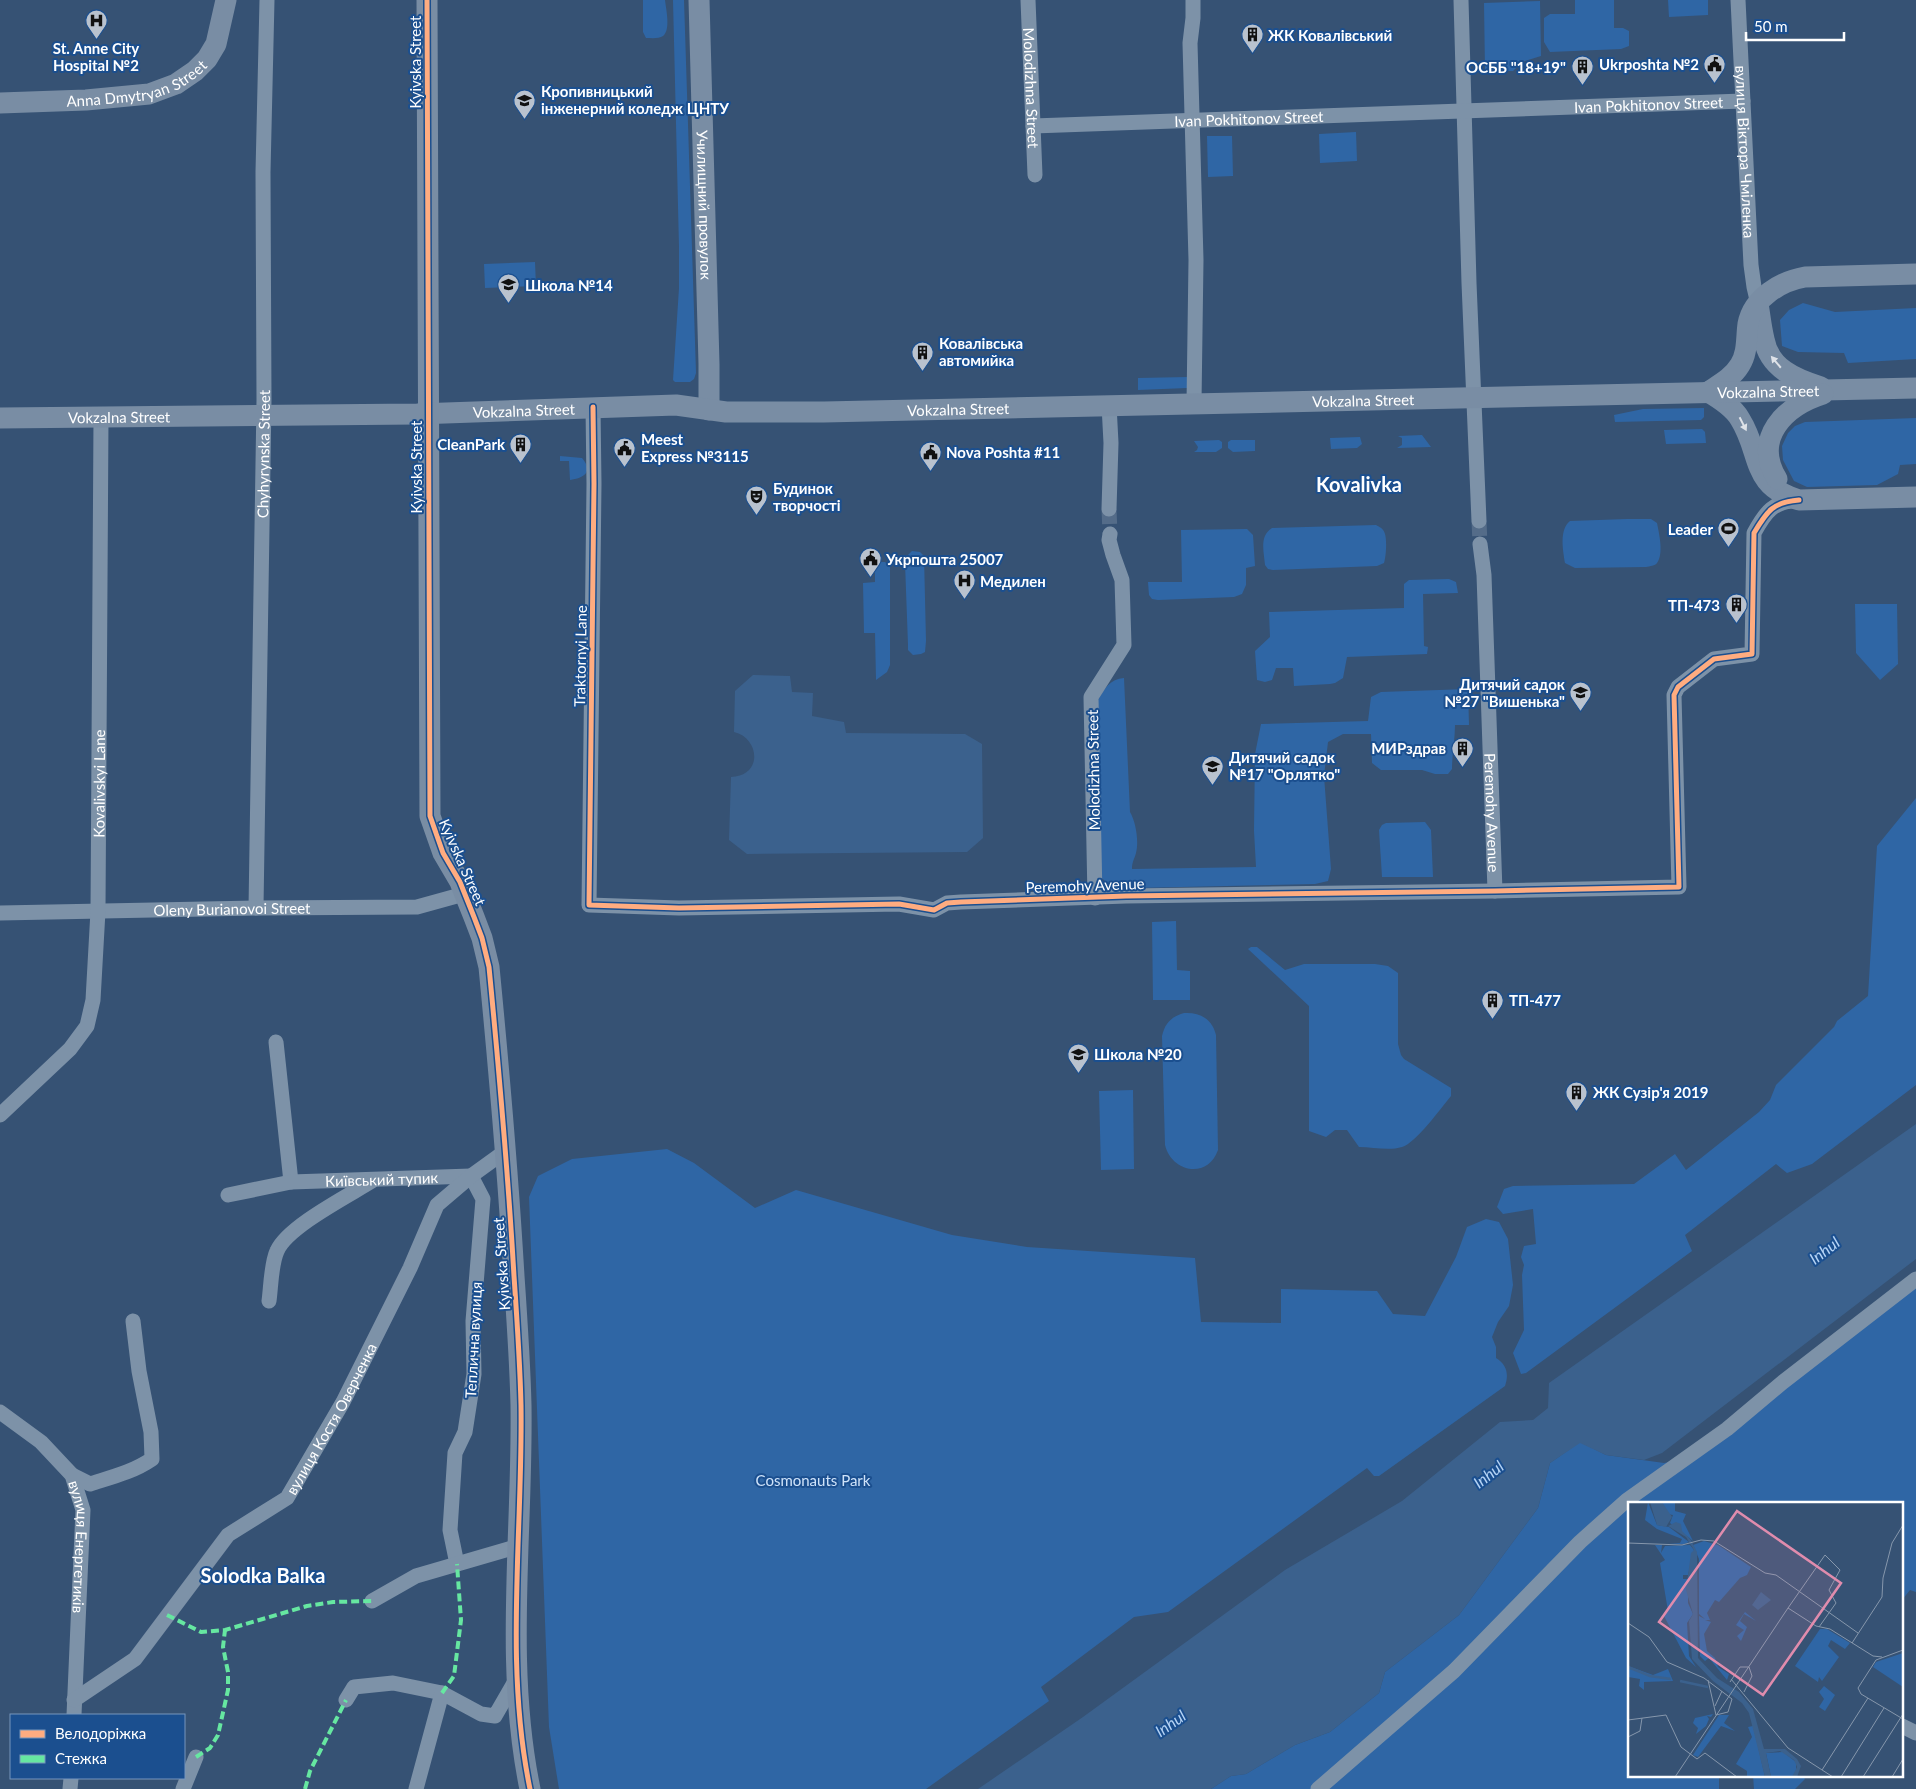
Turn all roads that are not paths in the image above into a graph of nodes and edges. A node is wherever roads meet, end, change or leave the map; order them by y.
1 (226, 0) edge
2 (266, 0) edge
3 (427, 0) edge
4 (699, 0) edge
5 (1028, 0) edge
6 (1193, 0) edge
7 (1461, 0) edge
8 (1738, 0) edge
9 (1742, 102) junction
10 (0, 103) edge
11 (1464, 111) junction
12 (1192, 120) junction
13 (1033, 126) junction
14 (1035, 175) dead end
15 (1916, 274) edge
16 (1758, 304) junction
17 (1916, 388) edge
18 (1834, 391) junction
19 (1708, 392) junction
20 (1474, 397) junction
21 (1194, 403) junction
22 (1109, 405) junction
23 (592, 407) junction
24 (708, 410) junction
25 (428, 413) junction
26 (263, 414) junction
27 (0, 418) edge
28 (101, 418) junction
29 (1916, 497) edge
30 (1799, 500) junction
31 (1109, 509) tunnel mouth
32 (1478, 521) tunnel mouth
33 (1110, 534) tunnel mouth
34 (1480, 544) tunnel mouth
35 (1495, 891) junction
36 (464, 894) junction
37 (1095, 898) junction
38 (589, 905) joint
39 (256, 908) junction
40 (98, 911) junction
41 (0, 913) edge
42 (276, 1042) dead end
43 (0, 1115) edge
44 (507, 1150) junction
45 (471, 1176) junction
46 (373, 1180) junction
47 (291, 1182) junction
48 (228, 1195) dead end
49 (1916, 1279) edge
50 (268, 1301) dead end
51 (133, 1321) dead end
52 (0, 1412) edge
53 (72, 1475) junction
54 (519, 1546) junction
55 (458, 1564) junction
56 (372, 1601) dead end
57 (517, 1678) junction
58 (442, 1693) junction
59 (346, 1700) dead end
60 (74, 1708) edge
61 (1904, 1727) edge
62 (1916, 1733) edge
63 (196, 1757) dead end
64 (183, 1789) edge
65 (416, 1789) edge
66 (530, 1789) edge
67 (1318, 1789) edge

1 - 10 street, Anna Dmytryan Street
2 - 26 street, Chyhyrynska Street
3 - 25 street, Kyivska Street
4 - 24 street, Училищний провулок
5 - 13 street, Molodizhna Street
6 - 12 street
7 - 11 street
8 - 9 street, вулиця Віктора Чміленка
9 - 11 street, Ivan Pokhitonov Street
9 - 16 street, вулиця Віктора Чміленка
11 - 12 street, Ivan Pokhitonov Street
11 - 20 street
12 - 13 street, Ivan Pokhitonov Street
12 - 21 street
13 - 14 street, Molodizhna Street
15 - 16 street
18 -> 16 street
16 - 19 street
17 - 18 street, Vokzalna Street
18 - 19 street, Vokzalna Street
18 - 30 street
19 - 20 street, Vokzalna Street
19 -> 30 street
20 - 21 street, Vokzalna Street
20 - 32 street
21 - 22 street, Vokzalna Street
22 - 24 street, Vokzalna Street
22 - 31 street
23 - 24 street, Vokzalna Street
23 - 25 street, Vokzalna Street
23 - 38 street, Traktornyi Lane
25 - 26 street, Vokzalna Street
25 - 36 street, Kyivska Street
26 - 28 street, Vokzalna Street
26 - 39 street, Chyhyrynska Street
27 - 28 street, Vokzalna Street
28 - 40 street, Kovalivskyi Lane
29 - 30 street
30 - 35 street
33 - 37 street, Molodizhna Street
34 - 35 street, Peremohy Avenue
35 - 37 street, Peremohy Avenue
36 - 39 street, Oleny Burianovoi Street
36 - 44 street, Kyivska Street
37 - 38 street, Peremohy Avenue
39 - 40 street, Oleny Burianovoi Street
40 - 41 street, Oleny Burianovoi Street
40 - 43 street, Kovalivskyi Lane
42 - 47 street
44 - 45 street, вулиця Костя Оверченка
44 - 54 street, Kyivska Street
45 - 46 street, Київський тупик
45 - 55 street, Теплична вулиця
45 - 60 street, вулиця Костя Оверченка
46 - 47 street, Київський тупик
46 - 50 street
47 - 48 street, Київський тупик
49 - 67 street
51 - 53 street
52 - 53 street, вулиця Енергетиків
53 - 60 street, вулиця Енергетиків
54 - 55 street
54 - 57 street, Kyivska Street
55 - 56 street
57 - 58 street
57 - 66 street, Kyivska Street
58 - 59 street
58 - 65 street
61 - 62 street
63 - 64 street

